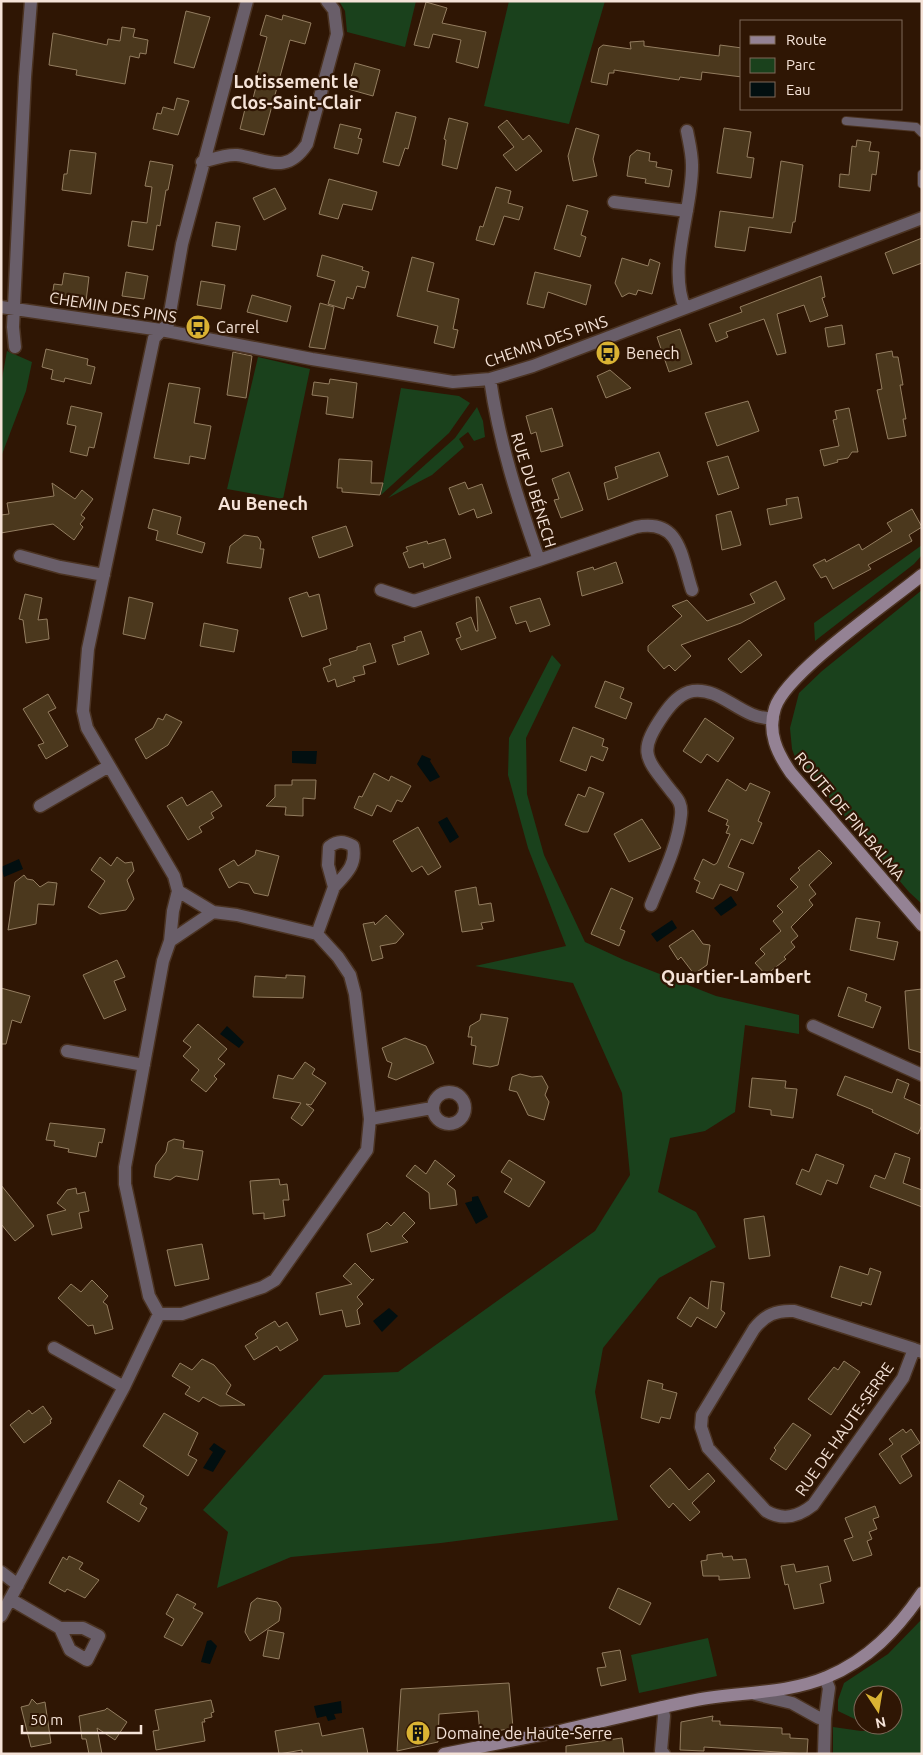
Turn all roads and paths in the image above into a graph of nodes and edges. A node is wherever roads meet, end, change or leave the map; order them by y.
1 (31, 1) edge
2 (247, 1) edge
3 (327, 1) edge
4 (846, 121) dead end
5 (687, 131) dead end
6 (922, 133) edge
7 (202, 162) junction
8 (922, 174) edge
9 (922, 184) edge
10 (614, 202) dead end
11 (687, 211) junction
12 (922, 218) edge
13 (1, 307) edge
14 (685, 308) junction
15 (15, 309) junction
16 (161, 330) junction
17 (15, 347) dead end
18 (490, 379) junction
19 (20, 556) dead end
20 (539, 560) junction
21 (104, 575) junction
22 (922, 575) edge
23 (381, 590) dead end
24 (692, 590) dead end
25 (773, 718) junction
26 (109, 766) junction
27 (40, 806) dead end
28 (334, 887) dead end
29 (178, 891) junction
30 (651, 905) dead end
31 (213, 912) junction
32 (922, 925) edge
33 (317, 934) junction
34 (170, 941) junction
35 (813, 1026) dead end
36 (67, 1050) dead end
37 (144, 1065) junction
38 (922, 1075) edge
39 (432, 1108) dead end
40 (370, 1119) junction
41 (159, 1314) junction
42 (54, 1348) dead end
43 (918, 1350) edge
44 (124, 1387) junction
45 (1, 1572) edge
46 (18, 1584) junction
47 (922, 1593) edge
48 (10, 1599) junction
49 (1, 1616) edge
50 (60, 1628) dead end
51 (825, 1678) junction
52 (748, 1692) junction
53 (662, 1706) junction
54 (825, 1718) junction
55 (660, 1753) edge
56 (444, 1754) edge
57 (824, 1754) edge

1 - 15 street
2 - 7 street
3 - 7 street
4 - 6 lane
5 - 11 street
7 - 16 street
8 - 9 lane
10 - 11 street
11 - 14 street
12 - 14 street, CHEMIN DES PINS
13 - 15 street, CHEMIN DES PINS
14 - 18 street, CHEMIN DES PINS
15 - 16 street, CHEMIN DES PINS
15 - 17 street
16 - 18 street, CHEMIN DES PINS
16 - 21 street
18 - 20 street, RUE DU BÉNECH
19 - 21 street
20 - 23 street
20 - 24 street, RUE DU BÉNECH
21 - 26 street
22 - 25 main road, ROUTE DE PIN-BALMA
25 - 30 street
25 - 32 main road, ROUTE DE PIN-BALMA
26 - 27 street
26 - 29 street
28 - 33 street
29 - 31 street
29 - 34 street
31 - 33 street
31 - 34 street
33 - 40 street
34 - 37 street
35 - 38 street
36 - 37 street
37 - 41 street
39 - 40 street
40 - 41 street
41 - 44 street
42 - 44 street
43 - 43 street, RUE DE HAUTE-SERRE
44 - 46 street
45 - 46 street
46 - 48 street
47 - 51 main road
48 - 49 street
48 - 50 street
51 - 52 main road
51 - 54 street
52 - 53 main road
52 - 54 street
53 - 55 street
53 - 56 main road
54 - 57 street

